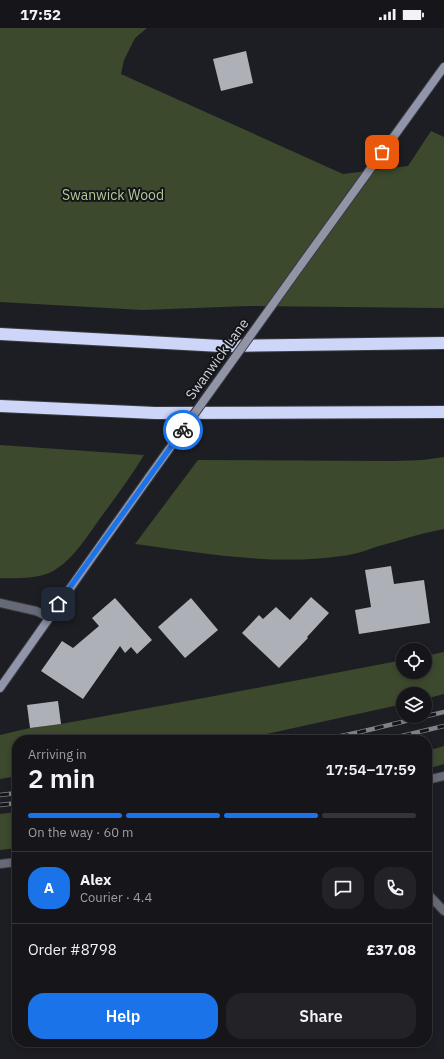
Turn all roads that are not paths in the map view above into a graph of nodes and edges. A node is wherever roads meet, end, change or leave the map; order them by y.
1 (444, 67) edge
2 (0, 334) edge
3 (444, 343) edge
4 (0, 406) edge
5 (444, 412) edge
6 (0, 603) edge
7 (49, 617) junction
8 (0, 688) edge
9 (444, 776) edge
10 (432, 779) edge
11 (12, 863) edge
12 (0, 864) edge
13 (432, 898) edge
14 (444, 911) edge

1 - 7 street, Swanwick Lane, bridge
2 - 3 highway
4 - 5 highway
6 - 7 street
7 - 8 street, Swanwick Lane
9 - 10 street
11 - 12 street
13 - 14 street

